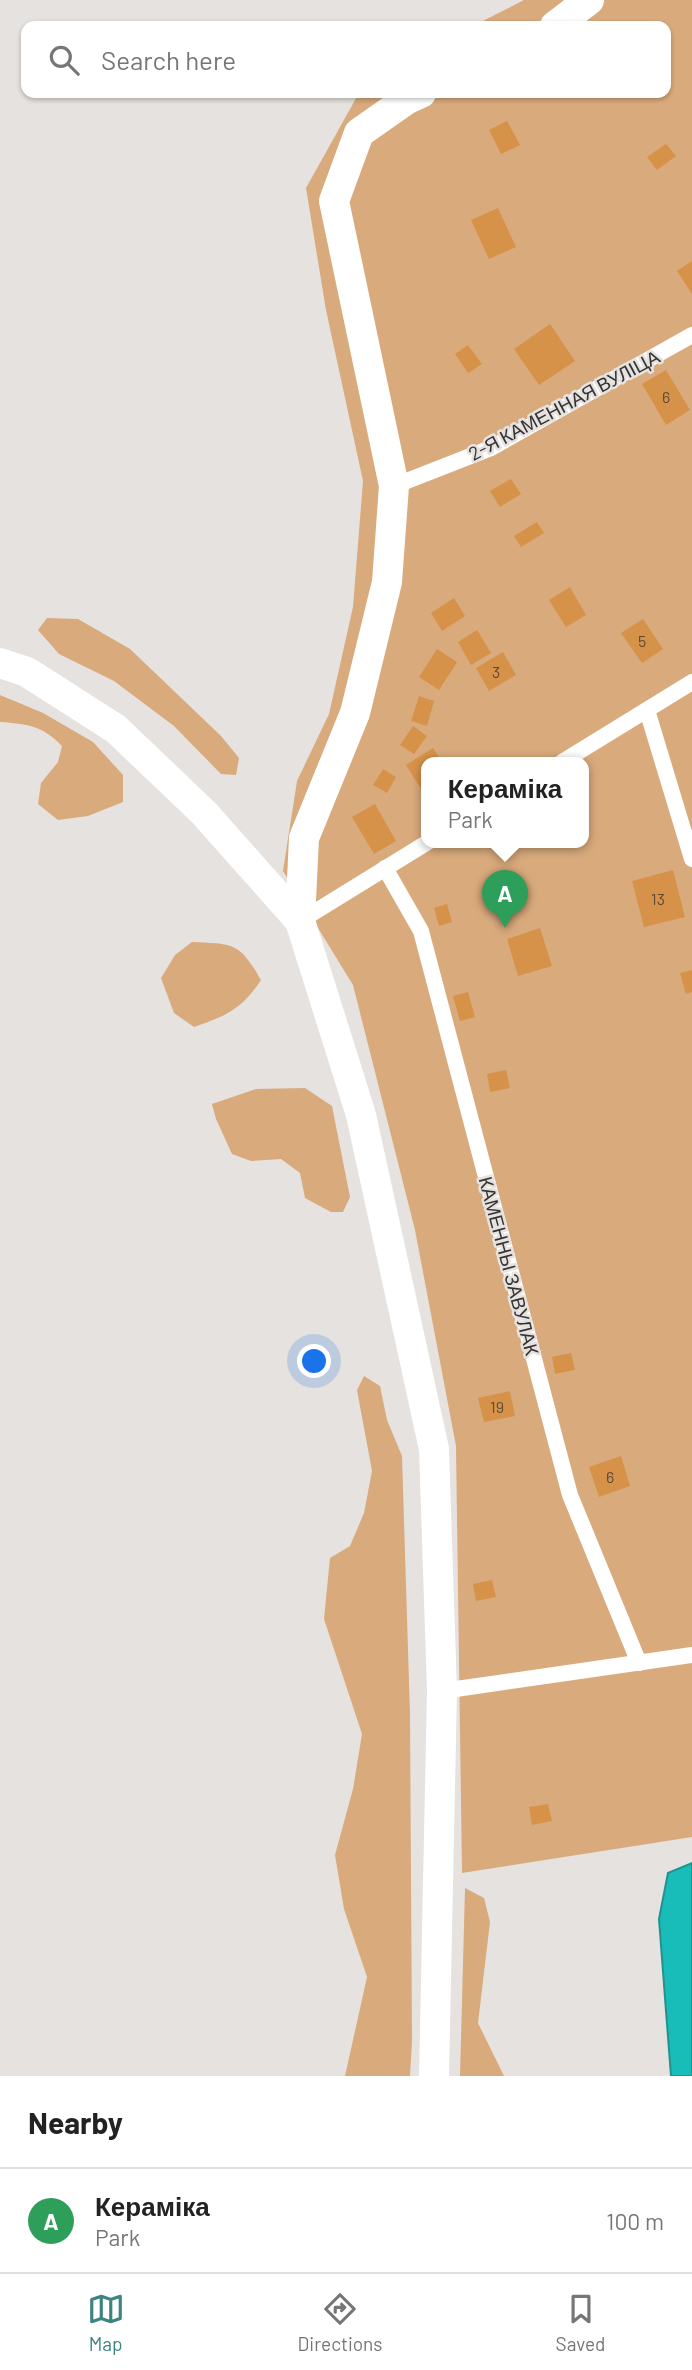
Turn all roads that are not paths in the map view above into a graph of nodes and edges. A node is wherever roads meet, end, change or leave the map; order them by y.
1 (589, 0) edge
2 (562, 21) edge
3 (410, 98) edge
4 (692, 335) edge
5 (394, 486) junction
6 (0, 663) edge
7 (692, 682) edge
8 (647, 710) junction
9 (570, 757) edge
10 (421, 846) edge
11 (692, 859) edge
12 (385, 868) junction
13 (300, 921) junction
14 (692, 1655) edge
15 (639, 1663) junction
16 (442, 1691) junction
17 (434, 2076) edge

1 - 2 street
3 - 5 street
4 - 5 lane, 2-Я КАМЕННАЯ ВУЛІЦА
5 - 13 street
6 - 13 street
7 - 8 lane
8 - 9 lane
8 - 11 lane
10 - 12 lane
12 - 13 lane
12 - 15 lane, КАМЕННЫ ЗАВУЛАК
13 - 16 street
14 - 15 lane
15 - 16 lane
16 - 17 street

